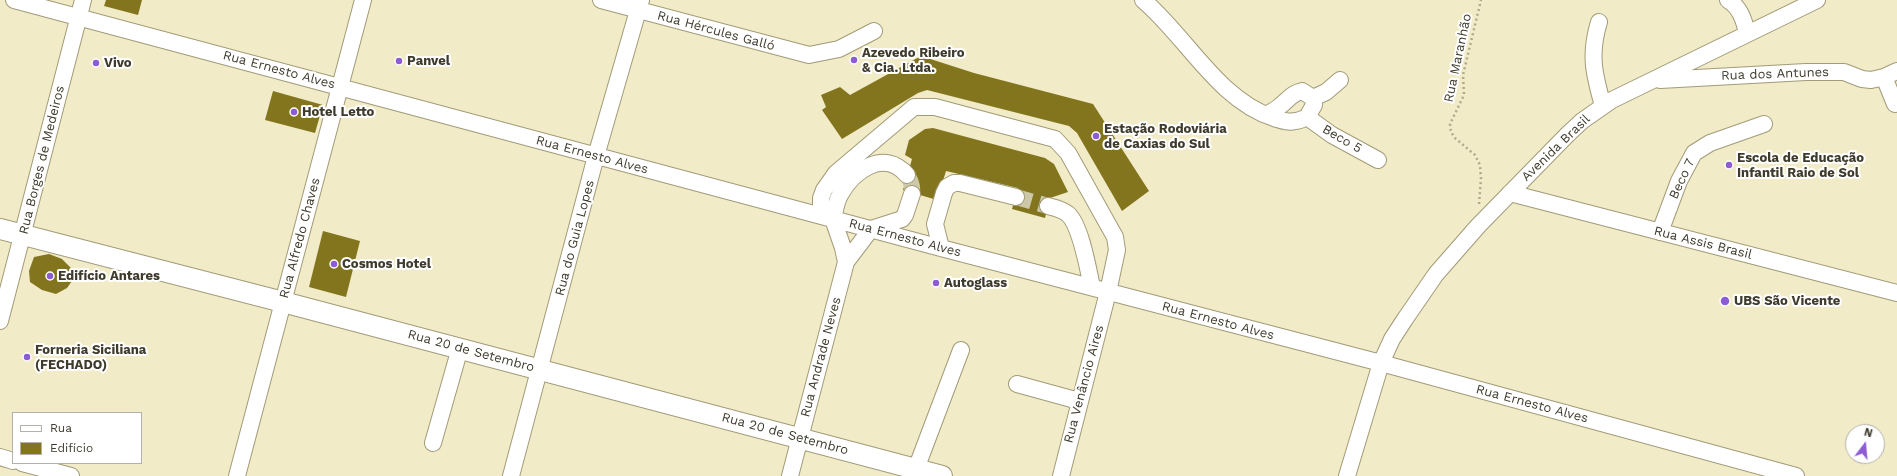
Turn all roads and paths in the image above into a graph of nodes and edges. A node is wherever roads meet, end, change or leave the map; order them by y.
1 (14, 0) edge
2 (83, 0) edge
3 (363, 0) edge
4 (600, 0) edge
5 (1143, 0) edge
6 (1481, 0) edge
7 (1728, 0) edge
8 (1817, 0) edge
9 (640, 5) edge
10 (78, 17) junction
11 (1599, 22) dead end
12 (874, 31) dead end
13 (1747, 33) junction
14 (1891, 74) edge
15 (1340, 80) dead end
16 (1650, 80) junction
17 (339, 86) junction
18 (1313, 98) junction
19 (1895, 104) dead end
20 (1603, 106) junction
21 (1266, 115) junction
22 (1307, 117) junction
23 (1764, 124) dead end
24 (596, 156) junction
25 (1378, 160) dead end
26 (907, 175) tunnel mouth
27 (1510, 193) junction
28 (912, 194) tunnel mouth
29 (1016, 197) tunnel mouth
30 (1048, 206) tunnel mouth
31 (833, 219) junction
32 (1478, 226) junction
33 (0, 229) edge
34 (871, 229) junction
35 (1660, 232) junction
36 (23, 234) junction
37 (941, 248) junction
38 (846, 262) junction
39 (1092, 287) junction
40 (1108, 292) junction
41 (1897, 293) edge
42 (283, 302) junction
43 (0, 321) edge
44 (460, 348) junction
45 (962, 350) dead end
46 (1381, 363) junction
47 (539, 369) junction
48 (1017, 384) dead end
49 (1079, 401) junction
50 (800, 438) junction
51 (433, 443) dead end
52 (0, 457) edge
53 (12, 461) edge
54 (26, 464) edge
55 (916, 469) junction
56 (71, 476) edge
57 (237, 476) edge
58 (511, 476) edge
59 (790, 476) edge
60 (942, 476) edge
61 (1061, 476) edge
62 (1347, 476) edge
63 (1796, 476) edge

1 - 10 street, Rua Ernesto Alves
2 - 10 street, Rua Borges de Medeiros
3 - 17 street, Rua Alfredo Chaves
4 - 9 street, Rua Hércules Galló
5 - 21 street
6 - 32 path, Rua Maranhão
7 - 13 street
8 - 13 street, Avenida Brasil
9 - 12 street, Rua Hércules Galló
9 - 24 street, Rua do Guia Lopes
10 - 17 street, Rua Ernesto Alves
10 - 36 street, Rua Borges de Medeiros
11 - 20 street
13 - 16 street, Avenida Brasil
14 - 16 street, Rua dos Antunes
14 - 19 street
15 - 18 street
16 - 20 street, Avenida Brasil
17 - 24 street, Rua Ernesto Alves
17 - 42 street, Rua Alfredo Chaves
18 - 21 street
18 - 22 street
20 - 27 street, Avenida Brasil
21 - 22 street
22 - 25 street, Beco 5
23 - 35 street, Beco 7
24 - 31 street, Rua Ernesto Alves
24 - 47 street, Rua do Guia Lopes
26 - 31 street
27 - 32 street, Avenida Brasil
27 - 35 street, Rua Assis Brasil
28 - 34 street
29 - 37 street
30 - 39 street
31 - 34 street, Rua Ernesto Alves
31 - 38 street, Rua Andrade Neves
31 - 40 street, Rua Venâncio Aires
32 - 46 street, Avenida Brasil
33 - 36 main road, Rua 20 de Setembro
34 - 37 street, Rua Ernesto Alves
34 - 38 street, Rua Andrade Neves
35 - 41 street, Rua Assis Brasil
36 - 42 main road, Rua 20 de Setembro
36 - 43 street, Rua Borges de Medeiros
37 - 39 street, Rua Ernesto Alves
38 - 50 street, Rua Andrade Neves
39 - 40 street, Rua Ernesto Alves
40 - 46 street, Rua Ernesto Alves
40 - 49 street, Rua Venâncio Aires
42 - 44 main road, Rua 20 de Setembro
42 - 57 street, Rua Alfredo Chaves
44 - 47 main road, Rua 20 de Setembro
44 - 51 street
45 - 55 street
46 - 62 street, Avenida Brasil
46 - 63 street, Rua Ernesto Alves
47 - 50 main road, Rua 20 de Setembro
47 - 58 street, Rua do Guia Lopes
48 - 49 street
49 - 61 street, Rua Venâncio Aires
50 - 55 main road, Rua 20 de Setembro
50 - 59 street, Rua Andrade Neves
52 - 53 street
54 - 56 street
55 - 60 main road, Rua 20 de Setembro

